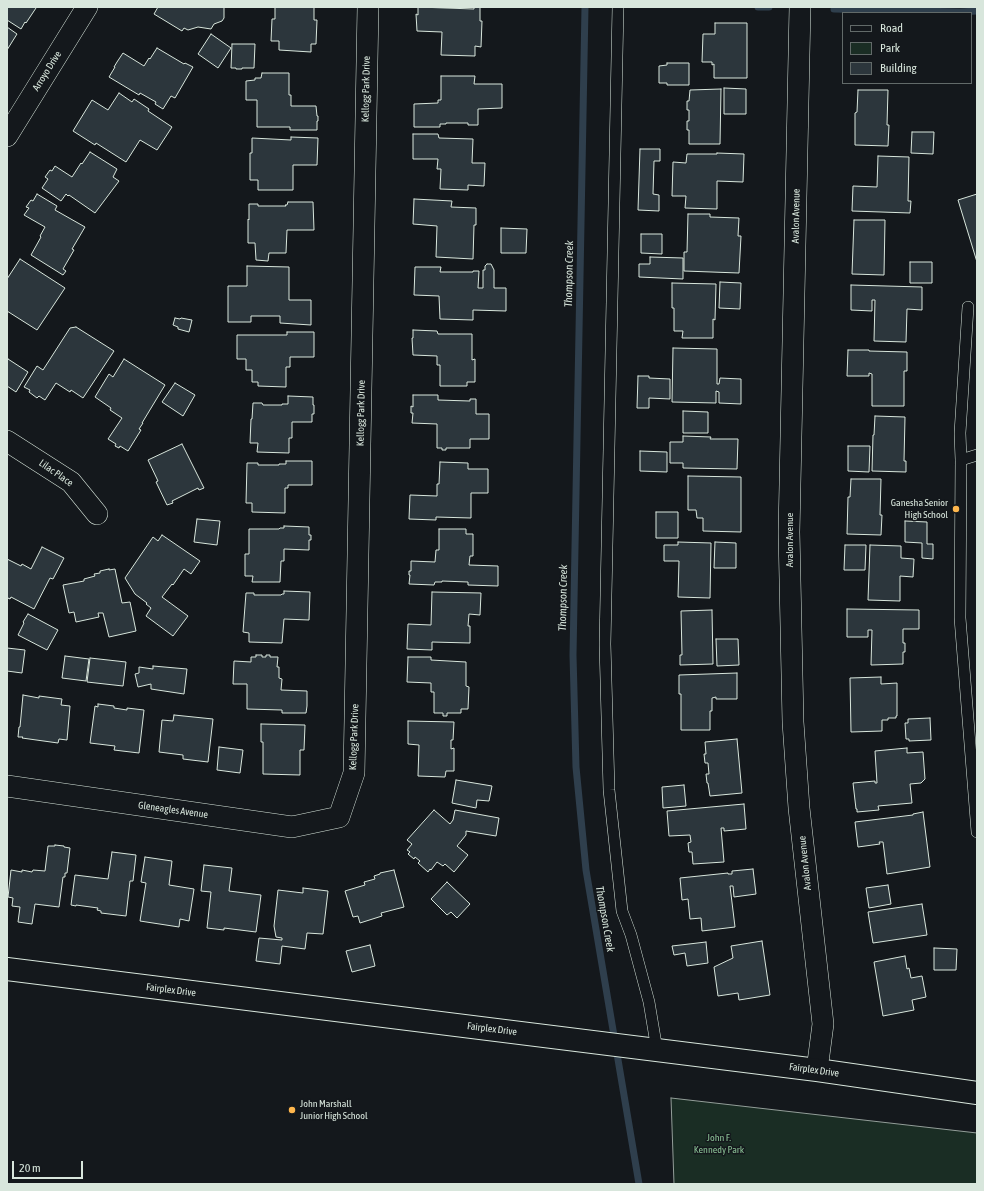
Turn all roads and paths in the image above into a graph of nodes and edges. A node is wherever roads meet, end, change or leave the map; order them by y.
1 (87, 7) edge
2 (368, 7) edge
3 (618, 7) edge
4 (800, 7) edge
5 (7, 136) edge
6 (968, 308) dead end
7 (7, 441) edge
8 (977, 456) edge
9 (962, 460) junction
10 (97, 514) dead end
11 (7, 786) edge
12 (339, 816) joint
13 (977, 832) edge
14 (7, 969) edge
15 (649, 1049) junction
16 (817, 1070) junction
17 (977, 1093) edge

1 - 5 street, Arroyo Drive
2 - 12 street, Kellogg Park Drive
3 - 15 lane
4 - 16 street, Avalon Avenue
6 - 9 lane
7 - 10 street, Lilac Place
8 - 9 lane
9 - 13 lane
11 - 12 street, Gleneagles Avenue
14 - 15 main road, Fairplex Drive
15 - 16 main road, Fairplex Drive
16 - 17 main road, Fairplex Drive

